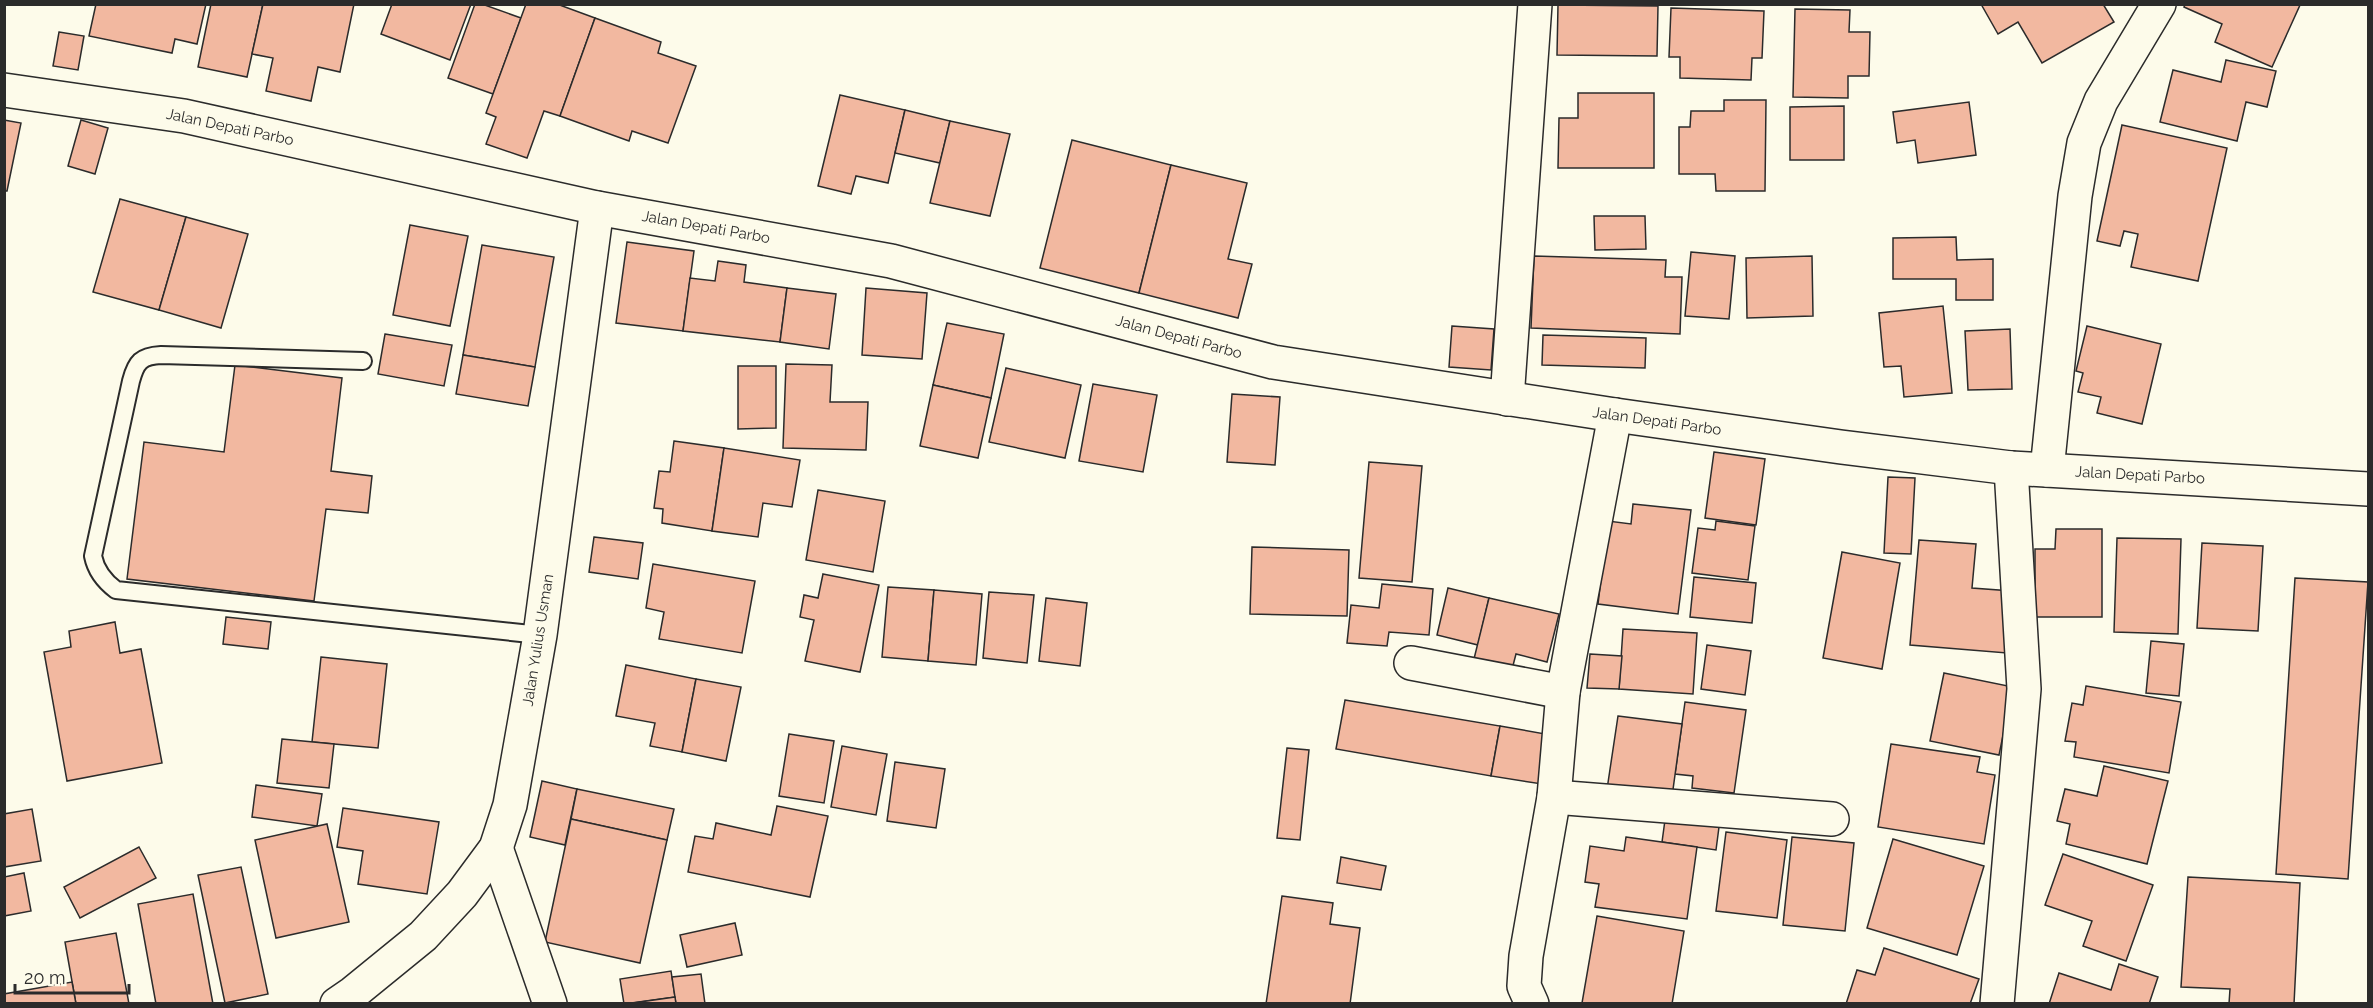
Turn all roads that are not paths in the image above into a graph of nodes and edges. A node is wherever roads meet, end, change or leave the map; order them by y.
1 (1535, 4) edge
2 (2159, 4) edge
3 (4, 90) edge
4 (597, 208) junction
5 (363, 361) dead end
6 (1507, 399) junction
7 (1615, 415) junction
8 (2011, 468) junction
9 (2047, 470) junction
10 (2368, 489) edge
11 (540, 635) junction
12 (1411, 663) dead end
13 (1563, 692) junction
14 (1554, 797) junction
15 (1832, 819) dead end
16 (496, 848) junction
17 (337, 1004) edge
18 (550, 1004) edge
19 (1532, 1004) edge
20 (1996, 1004) edge

1 - 6 street
2 - 9 street
3 - 4 street, Jalan Depati Parbo
4 - 6 street, Jalan Depati Parbo
4 - 11 street, Jalan Yulius Usman
5 - 11 lane
6 - 7 street, Jalan Depati Parbo
7 - 8 street, Jalan Depati Parbo
7 - 13 street
8 - 9 street, Jalan Depati Parbo
8 - 20 street
9 - 10 street, Jalan Depati Parbo
11 - 16 street, Jalan Yulius Usman
12 - 13 street
13 - 14 street
14 - 15 street
14 - 19 street
16 - 17 street, Jalan Yulius Usman
16 - 18 street

